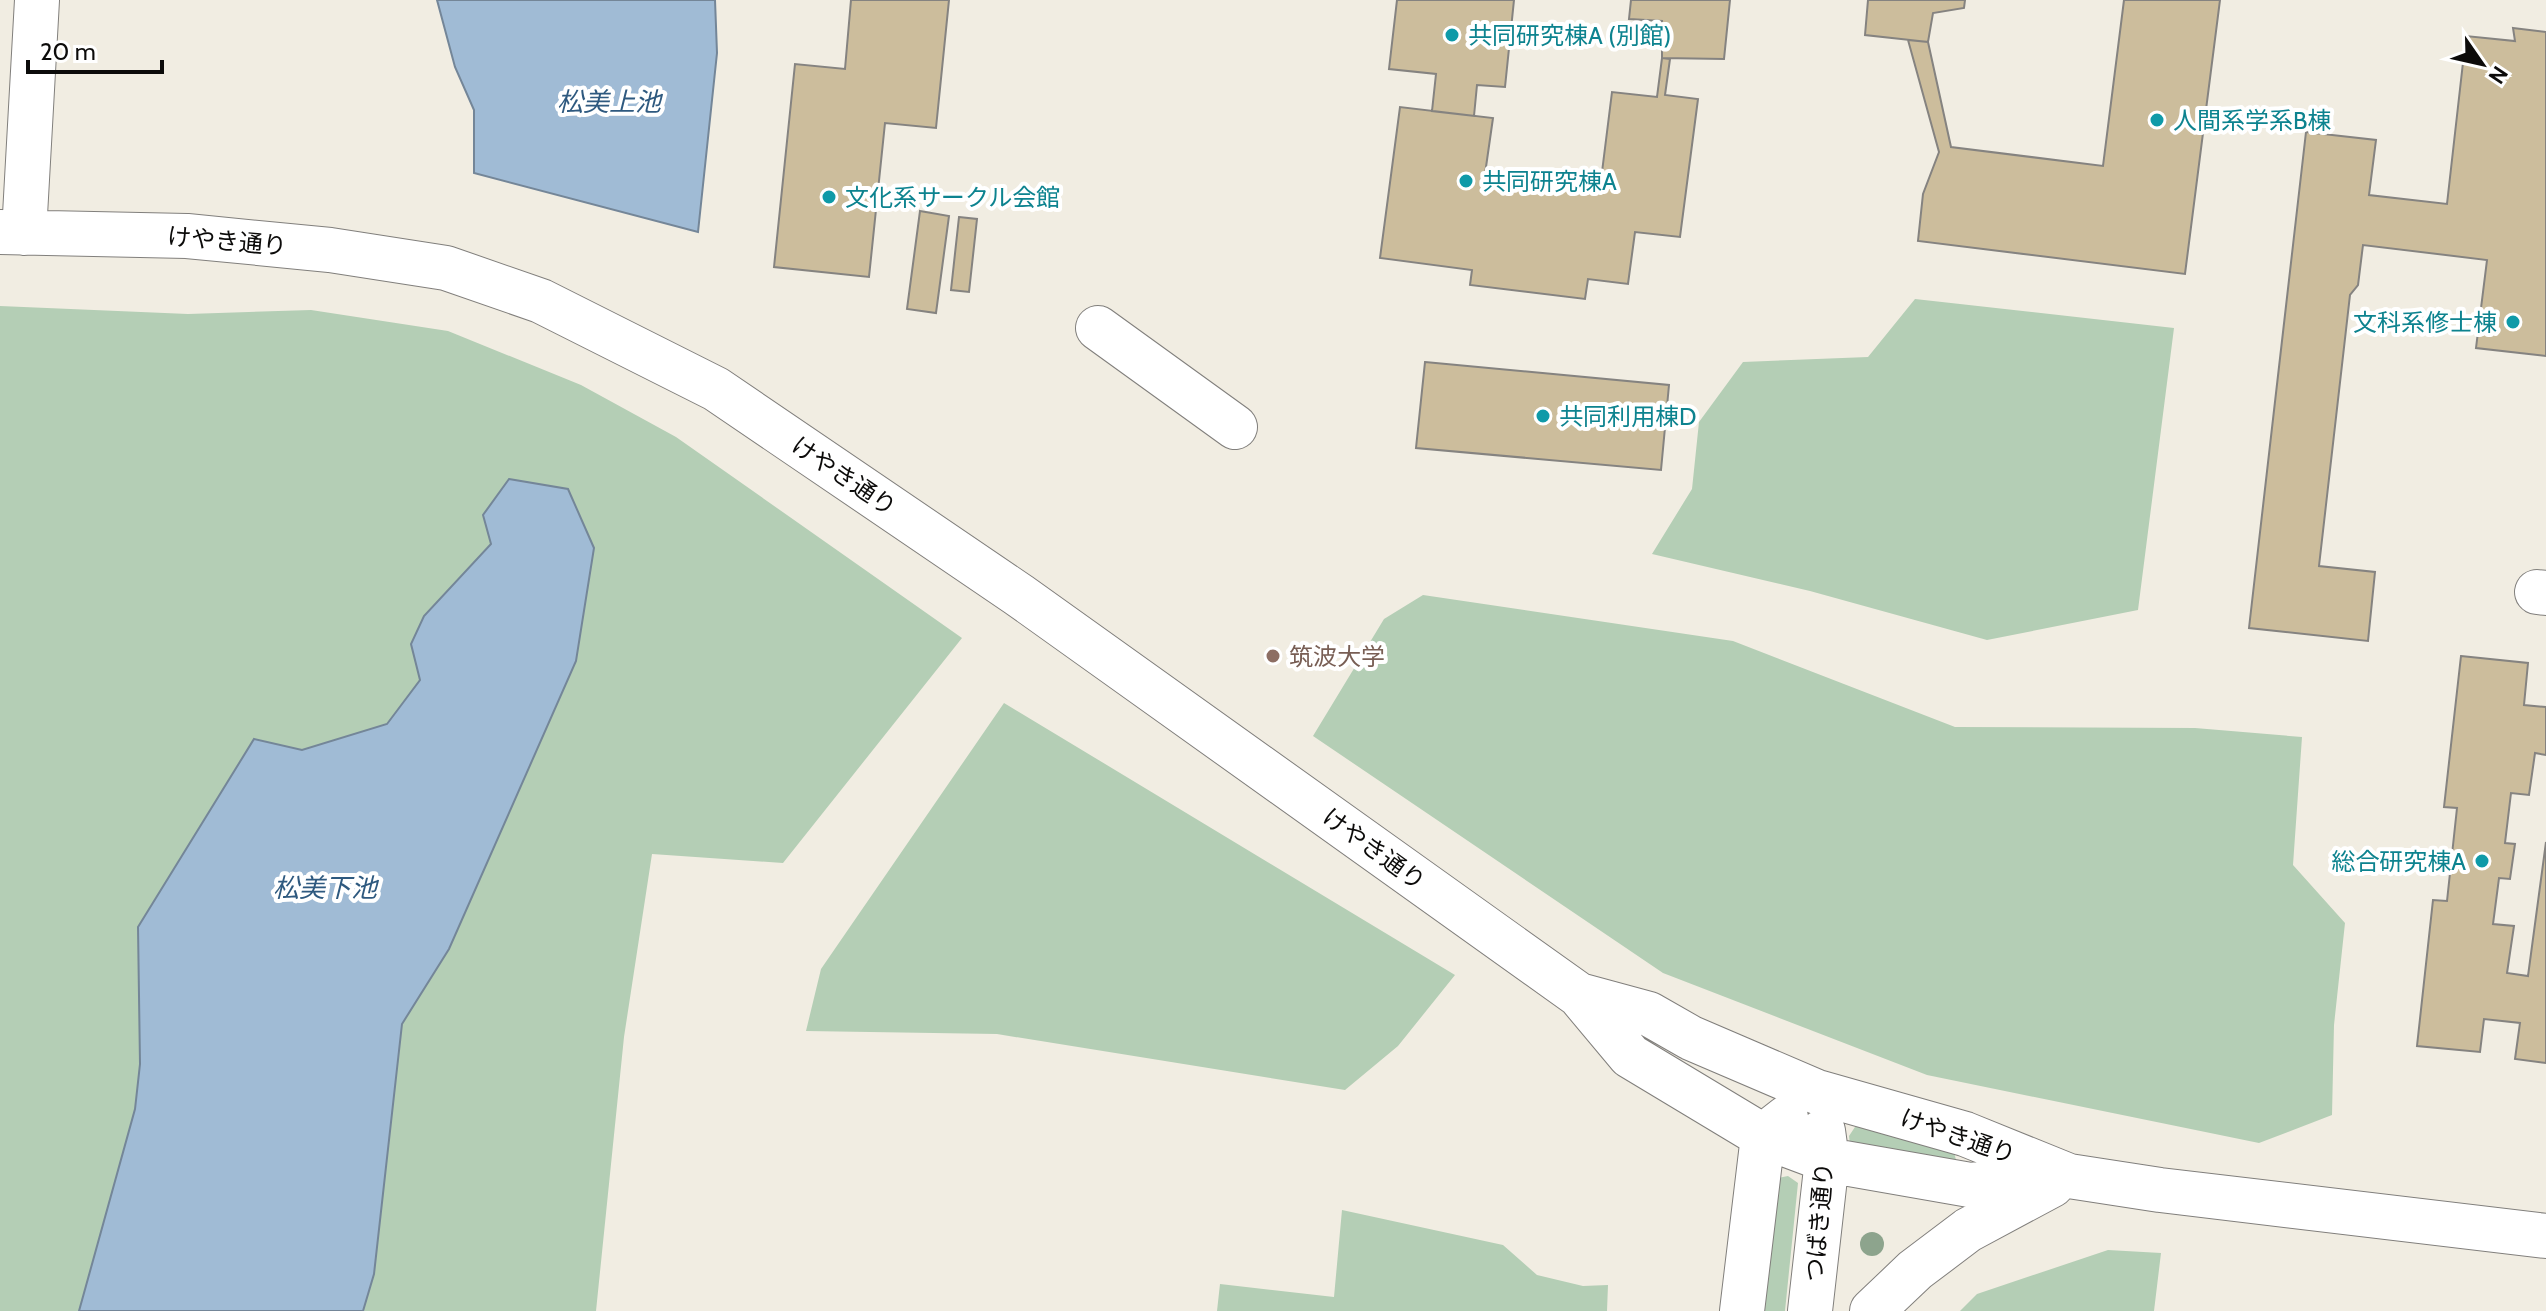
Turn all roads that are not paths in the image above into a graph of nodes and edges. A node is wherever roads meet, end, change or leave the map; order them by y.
1 (37, 0) edge
2 (12, 232) edge
3 (1098, 328) dead end
4 (1235, 427) dead end
5 (1579, 995) junction
6 (1817, 1092) junction
7 (1763, 1136) junction
8 (1827, 1160) junction
9 (2069, 1176) junction
10 (2546, 1236) edge
11 (1742, 1311) edge
12 (1810, 1311) edge
13 (1872, 1311) edge

1 - 2 street
2 - 5 street, けやき通り
3 - 4 street
5 - 6 street, けやき通り
5 - 7 street, けやき通り
6 - 7 street
6 - 8 street, つばき通り
6 - 9 street, けやき通り
7 - 8 street, けやき通り
7 - 11 street
8 - 9 street, けやき通り
8 - 12 street, つばき通り
9 - 10 street, けやき通り
9 - 13 street

